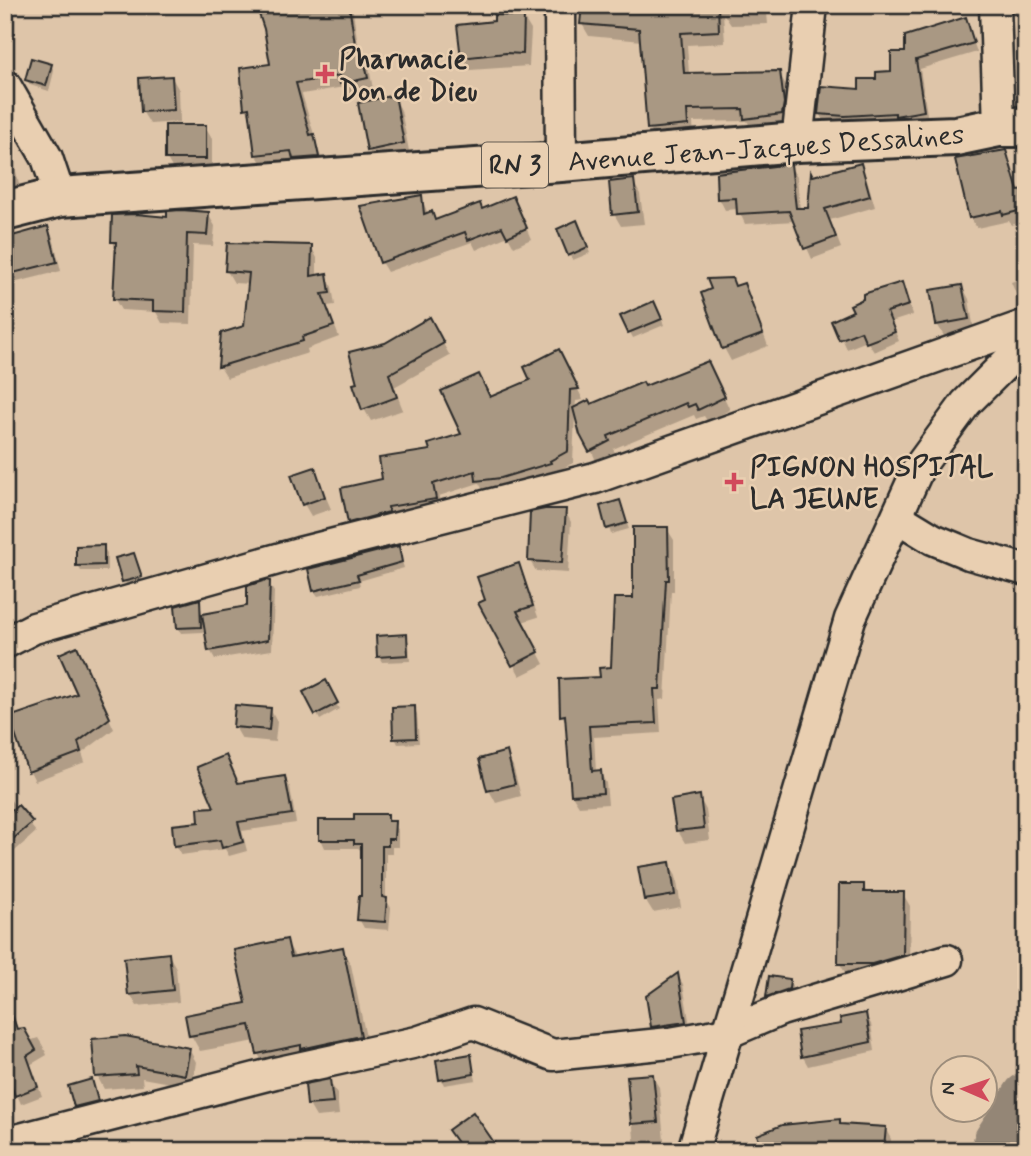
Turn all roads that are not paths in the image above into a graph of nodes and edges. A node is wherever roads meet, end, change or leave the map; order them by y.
1 (560, 5) edge
2 (812, 5) edge
3 (995, 5) edge
4 (5, 85) edge
5 (5, 119) edge
6 (1013, 127) edge
7 (34, 134) junction
8 (797, 142) junction
9 (561, 162) junction
10 (60, 197) junction
11 (5, 211) edge
12 (1026, 325) edge
13 (1026, 343) edge
14 (897, 517) junction
15 (1026, 570) edge
16 (5, 643) edge
17 (947, 960) dead end
18 (727, 1033) junction
19 (5, 1143) edge
20 (693, 1151) edge

1 - 9 street
2 - 8 street
3 - 6 street
4 - 7 street
5 - 7 street
6 - 8 main road, Avenue Jean-Jacques Dessalines / RN 3
7 - 10 street
8 - 9 main road, Avenue Jean-Jacques Dessalines / RN 3
9 - 10 main road, Avenue Jean-Jacques Dessalines / RN 3
10 - 11 main road, Avenue Jean-Jacques Dessalines / RN 3
12 - 16 street
13 - 14 street
14 - 15 street
14 - 18 street
17 - 18 street
18 - 19 street
18 - 20 street

